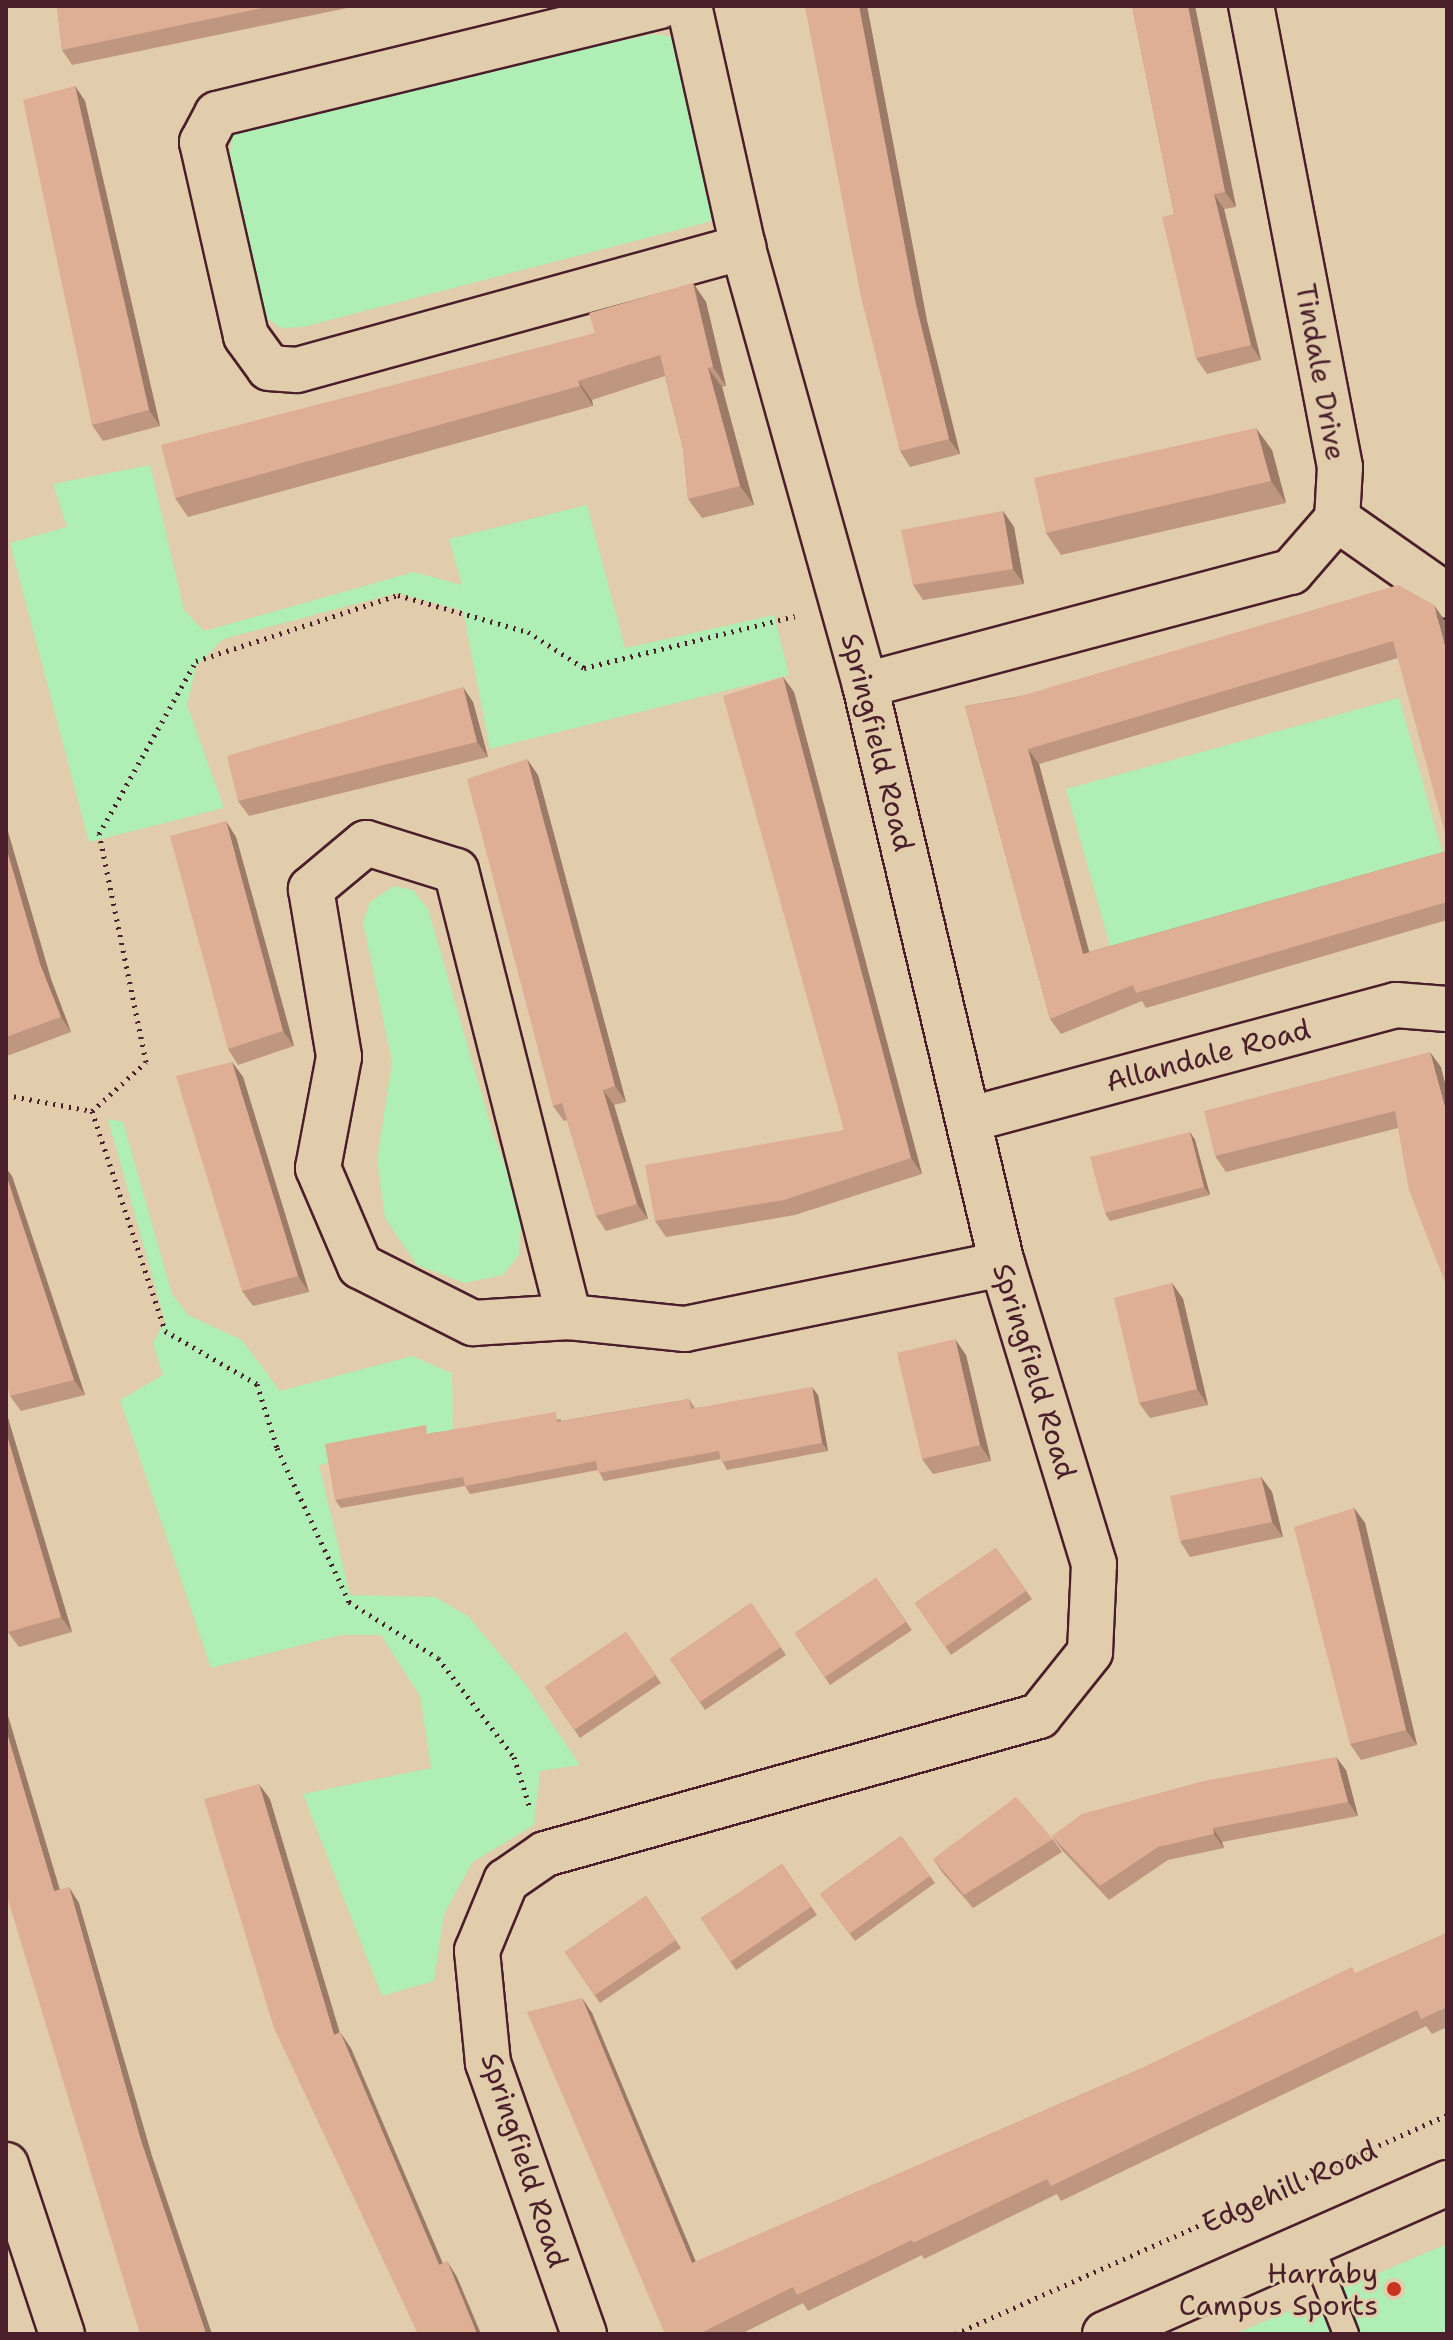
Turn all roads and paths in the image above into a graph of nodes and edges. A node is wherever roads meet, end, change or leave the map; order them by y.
1 (660, 6) edge
2 (689, 6) edge
3 (1251, 6) edge
4 (743, 247) junction
5 (1337, 519) junction
6 (1447, 596) edge
7 (843, 604) junction
8 (865, 685) junction
9 (1447, 1009) edge
10 (6, 1095) edge
11 (92, 1111) junction
12 (971, 1119) junction
13 (1002, 1264) junction
14 (569, 1317) junction
15 (545, 1854) junction
16 (1447, 2115) edge
17 (6, 2165) edge
18 (1447, 2183) edge
19 (1310, 2242) junction
20 (1132, 2328) edge
21 (62, 2334) edge
22 (584, 2334) edge
23 (955, 2334) edge
24 (1346, 2334) edge

1 - 4 street
2 - 4 street, Springfield Road
3 - 5 street, Tindale Drive
4 - 7 street, Springfield Road
5 - 6 street
5 - 8 street
7 - 8 street, Springfield Road
7 - 11 path
8 - 12 street, Springfield Road
9 - 12 street, Allandale Road
10 - 11 path
11 - 15 path
12 - 13 street, Springfield Road
13 - 14 street
13 - 15 street, Springfield Road
14 - 14 street
15 - 22 street, Springfield Road
16 - 23 path, Edgehill Road
17 - 21 street
18 - 19 street
19 - 20 street
19 - 24 lane

